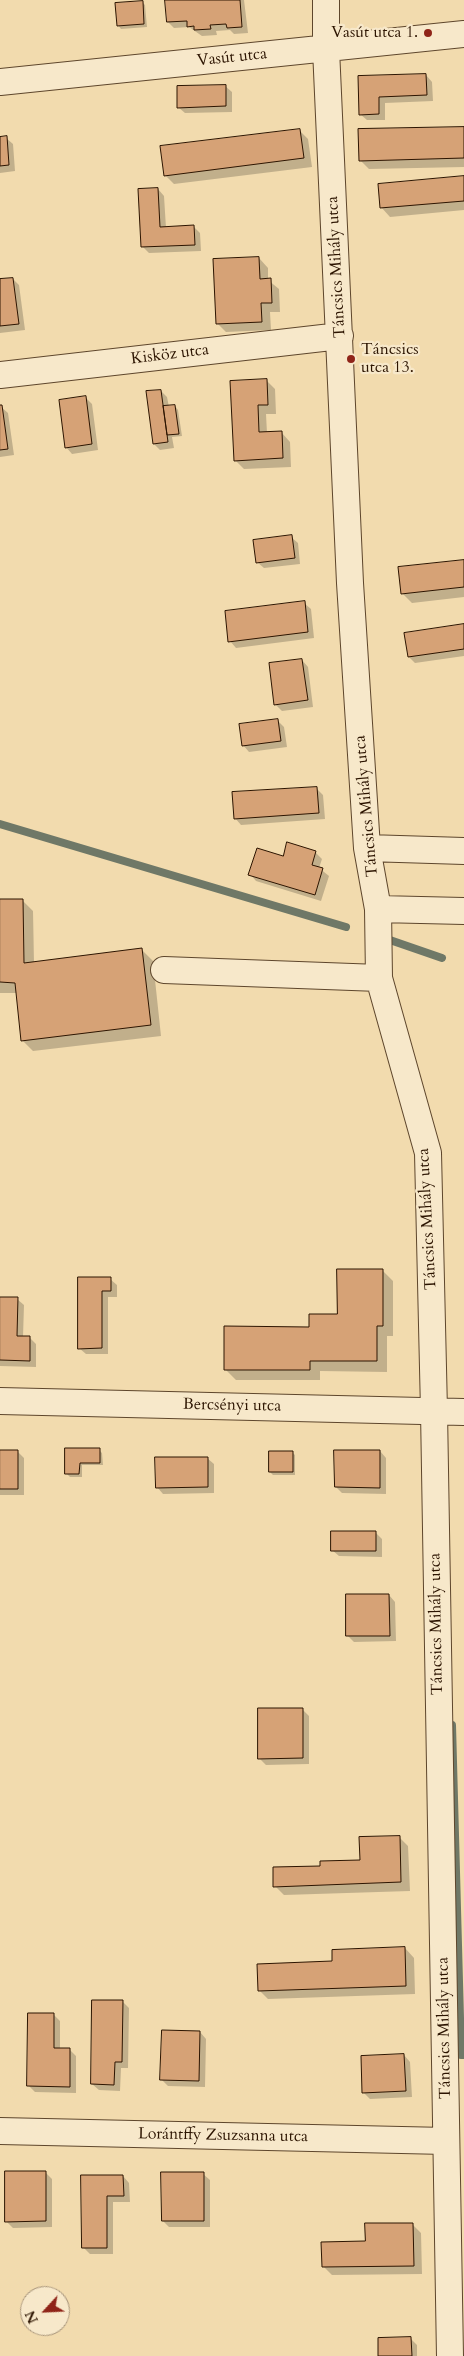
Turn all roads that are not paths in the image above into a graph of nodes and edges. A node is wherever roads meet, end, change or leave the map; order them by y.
1 (326, 0) edge
2 (464, 34) edge
3 (326, 49) junction
4 (0, 82) edge
5 (340, 336) junction
6 (0, 375) edge
7 (367, 848) junction
8 (464, 851) edge
9 (378, 909) junction
10 (464, 911) edge
11 (164, 970) dead end
12 (378, 978) junction
13 (0, 1401) edge
14 (434, 1411) junction
15 (464, 1412) edge
16 (0, 2131) edge
17 (446, 2141) junction
18 (450, 2356) edge

1 - 3 street, Táncsics Mihály utca
2 - 3 street, Vasút utca
3 - 4 street, Vasút utca
3 - 5 street, Táncsics Mihály utca
5 - 6 street, Kisköz utca
5 - 7 street, Táncsics Mihály utca
7 - 8 street
7 - 9 street, Táncsics Mihály utca
9 - 10 street
9 - 12 street, Táncsics Mihály utca
11 - 12 street
12 - 14 street, Táncsics Mihály utca
13 - 14 street, Bercsényi utca
14 - 15 street, Bercsényi utca
14 - 17 street, Táncsics Mihály utca
16 - 17 street, Lorántffy Zsuzsanna utca
17 - 18 street, Táncsics Mihály utca

